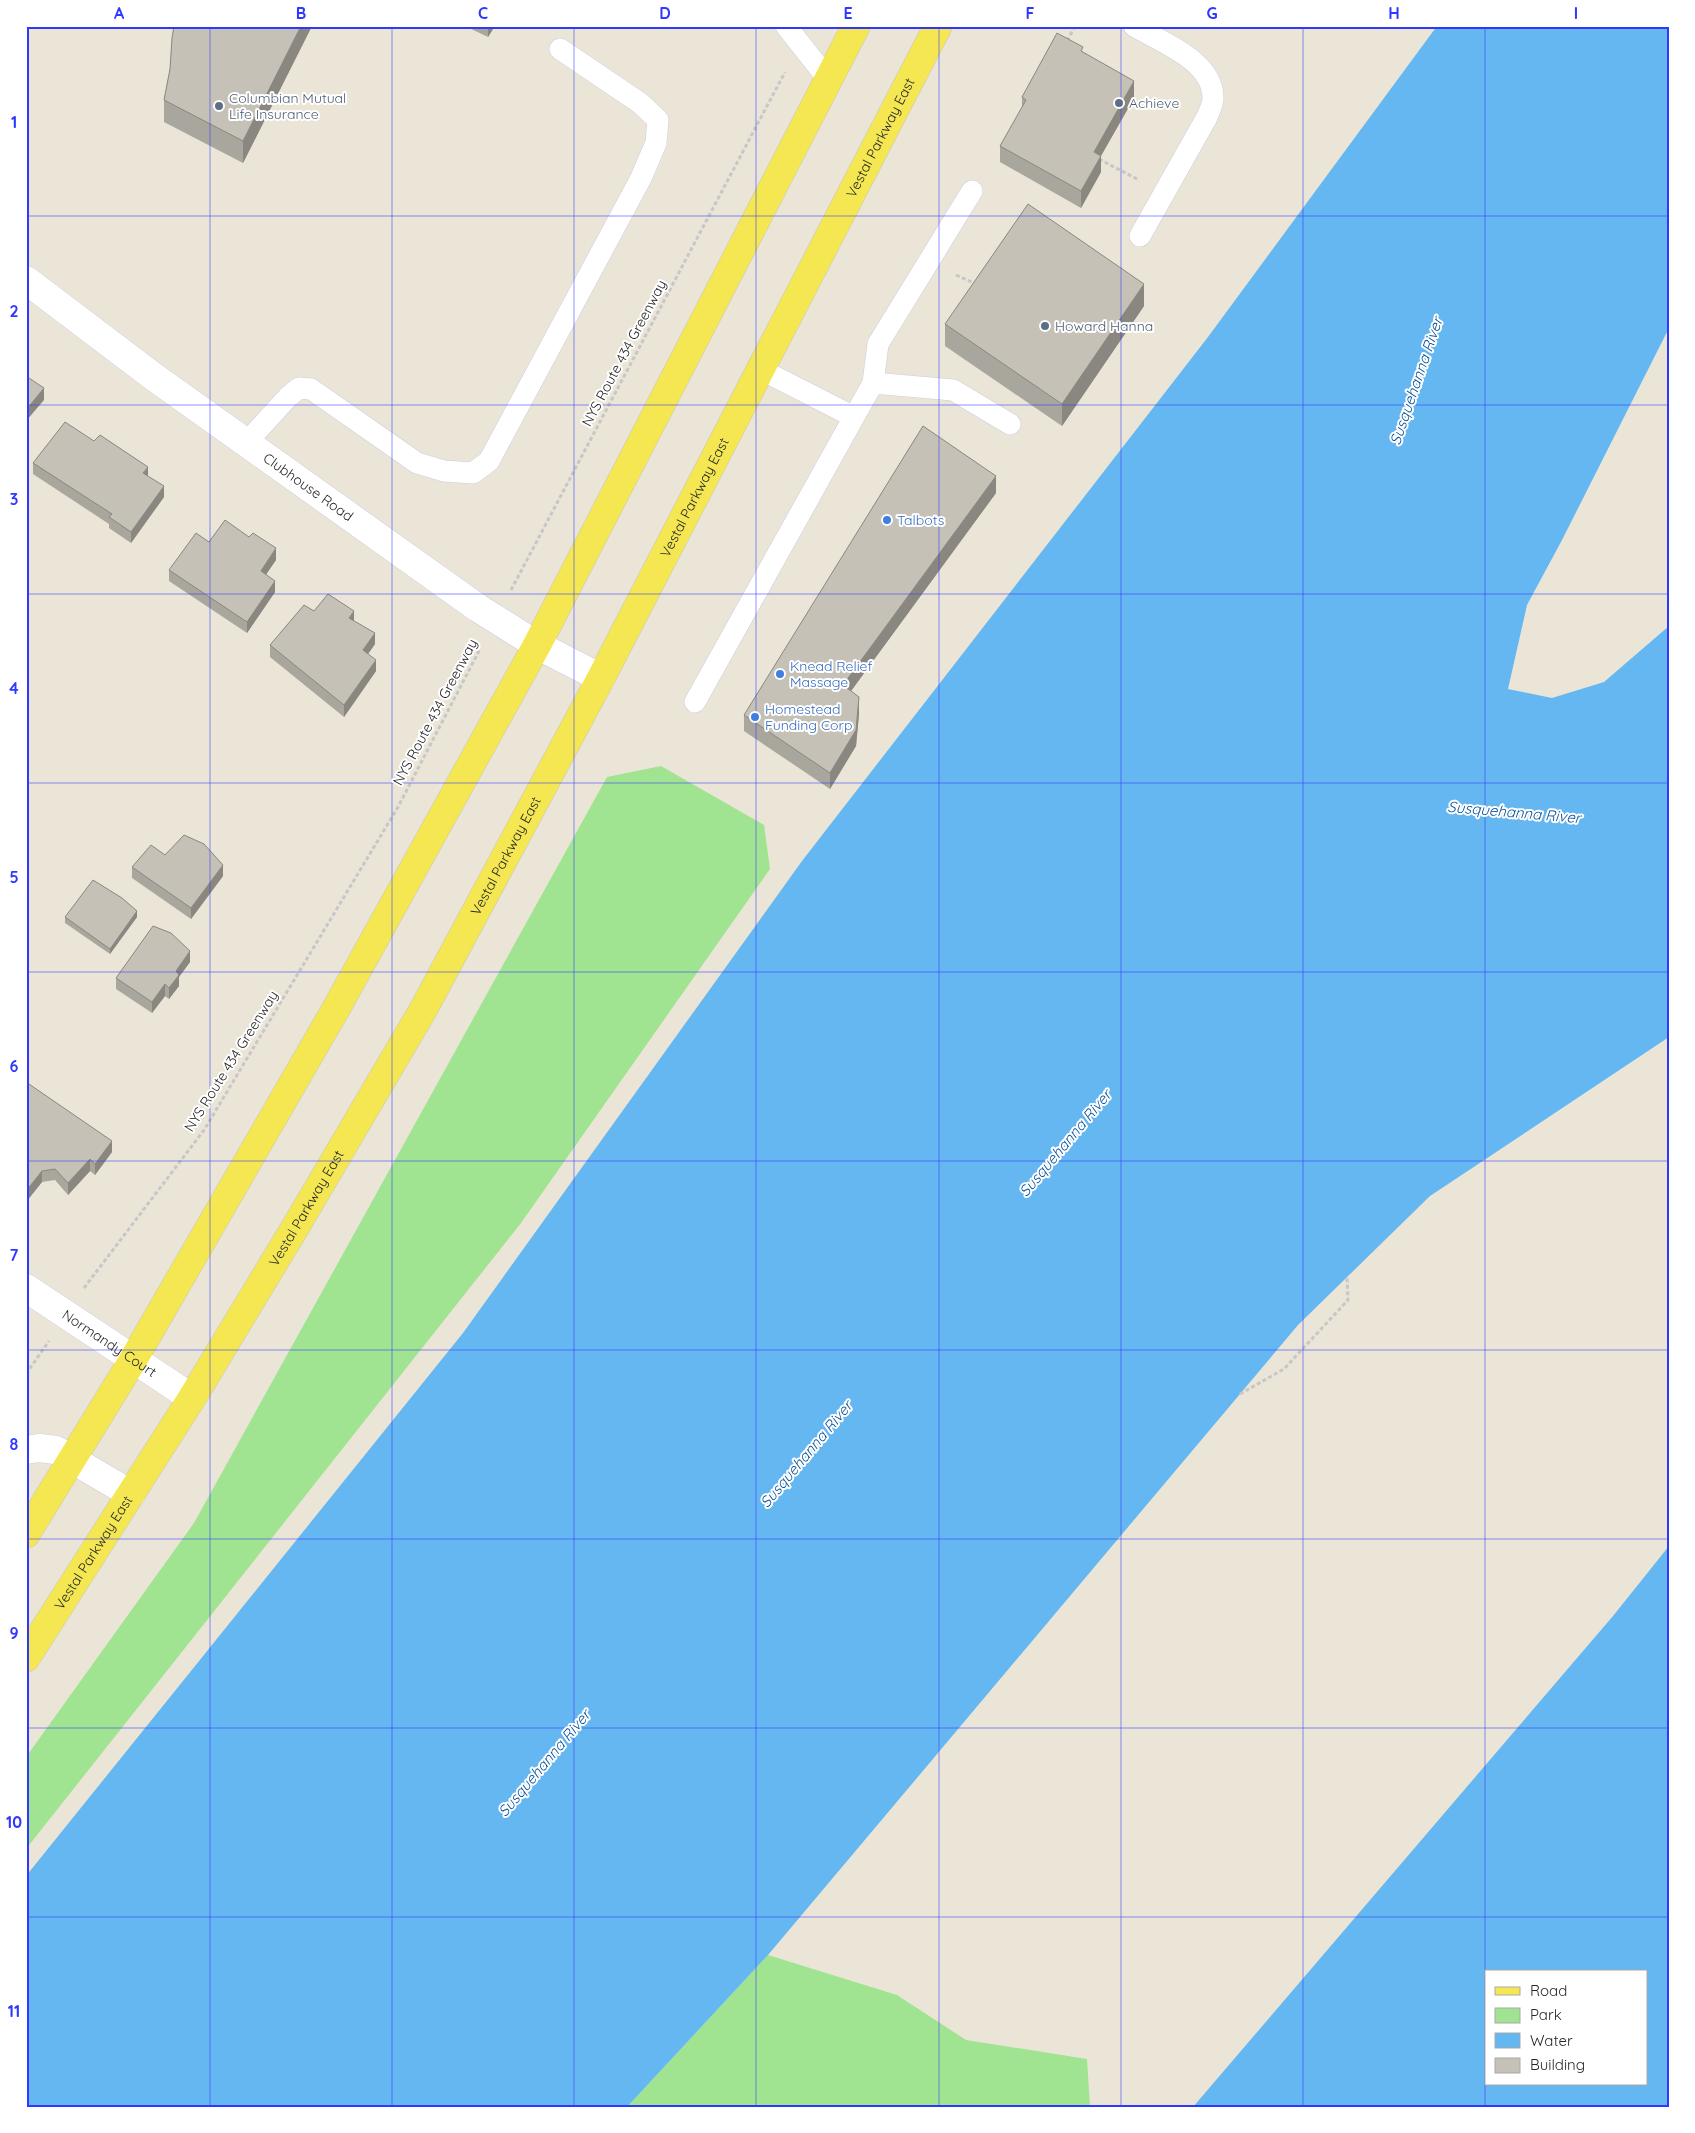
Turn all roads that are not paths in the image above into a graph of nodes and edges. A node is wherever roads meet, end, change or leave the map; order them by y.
1 (786, 26) edge
2 (856, 26) edge
3 (938, 26) edge
4 (1134, 26) edge
5 (560, 49) dead end
6 (828, 79) junction
7 (972, 191) dead end
8 (1140, 236) dead end
9 (26, 280) edge
10 (760, 368) junction
11 (873, 383) junction
12 (854, 417) junction
13 (1010, 424) dead end
14 (247, 442) junction
15 (537, 645) junction
16 (601, 678) junction
17 (695, 702) dead end
18 (26, 1288) edge
19 (133, 1360) junction
20 (192, 1398) junction
21 (26, 1450) edge
22 (73, 1460) junction
23 (131, 1494) junction
24 (26, 1534) edge
25 (26, 1658) edge

1 - 6 lane
2 - 6 main road
3 - 10 main road, Vestal Parkway East
4 - 8 lane
5 - 14 lane
6 - 15 main road
7 - 11 lane
9 - 14 street, Clubhouse Road
10 - 12 lane
10 - 16 main road, Vestal Parkway East
11 - 12 lane
11 - 13 lane
12 - 17 lane
14 - 15 street, Clubhouse Road
15 - 16 street, Clubhouse Road
15 - 19 main road
16 - 20 main road, Vestal Parkway East
18 - 19 street, Normandy Court
19 - 20 street, Normandy Court
19 - 22 main road
20 - 23 main road, Vestal Parkway East
21 - 22 street
22 - 23 street
22 - 24 main road
23 - 25 main road, Vestal Parkway East

